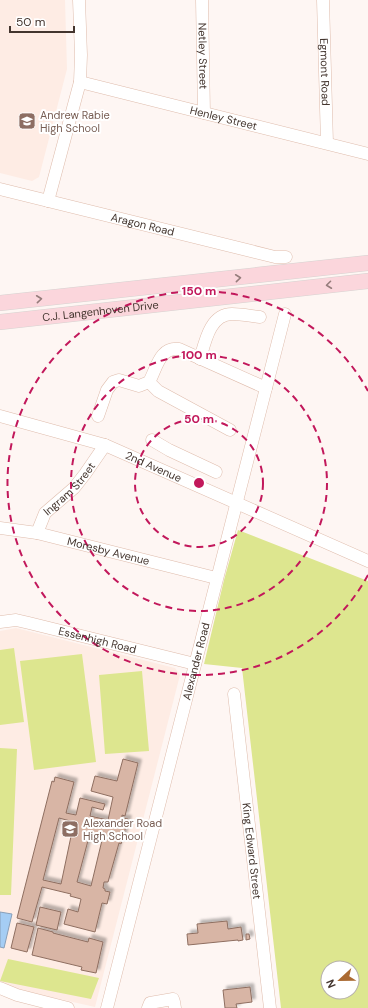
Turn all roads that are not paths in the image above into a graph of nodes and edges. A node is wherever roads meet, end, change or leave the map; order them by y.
1 (80, 0) edge
2 (202, 0) edge
3 (323, 0) edge
4 (80, 82) junction
5 (204, 113) junction
6 (327, 143) junction
7 (368, 154) edge
8 (0, 188) edge
9 (48, 201) junction
10 (286, 257) dead end
11 (368, 263) edge
12 (368, 281) edge
13 (0, 303) edge
14 (284, 314) dead end
15 (260, 317) dead end
16 (0, 322) edge
17 (200, 359) junction
18 (149, 382) junction
19 (266, 388) junction
20 (0, 416) edge
21 (98, 416) dead end
22 (230, 430) dead end
23 (152, 440) dead end
24 (105, 445) junction
25 (168, 450) junction
26 (158, 468) junction
27 (216, 472) dead end
28 (237, 502) junction
29 (0, 528) edge
30 (37, 533) junction
31 (368, 552) edge
32 (368, 560) edge
33 (216, 578) junction
34 (0, 622) edge
35 (195, 664) junction
36 (234, 694) dead end
37 (0, 988) edge
38 (68, 1008) edge
39 (107, 1008) edge
40 (148, 1008) edge
41 (175, 1008) edge
42 (270, 1008) edge

1 - 4 street
2 - 5 street, Netley Street
3 - 6 street, Egmont Road
4 - 5 street, Henley Street
4 - 9 street
5 - 6 street, Henley Street
6 - 7 street, Henley Street
8 - 9 street, Aragon Road
9 - 10 street, Aragon Road
13 -> 11 main road, C.J. Langenhoven Drive
12 -> 16 main road, C.J. Langenhoven Drive
14 - 19 street, Alexander Road
15 - 17 street
17 - 18 street
17 - 19 street
18 - 21 street
18 - 22 street
19 - 28 street, Alexander Road
20 - 24 street, 2nd Avenue
23 - 25 street
24 - 26 street, 2nd Avenue
24 - 30 street, Ingram Street
25 - 26 street
25 - 27 street
26 - 28 street, 2nd Avenue
28 - 32 street, 2nd Avenue
28 - 33 street, Alexander Road
29 - 30 street, Moresby Avenue
30 - 33 street, Moresby Avenue
31 - 32 street
33 - 35 street, Alexander Road
34 - 35 street, Essenhigh Road
35 - 39 street, Alexander Road
36 - 42 street, King Edward Street
37 - 38 street
40 - 41 street

